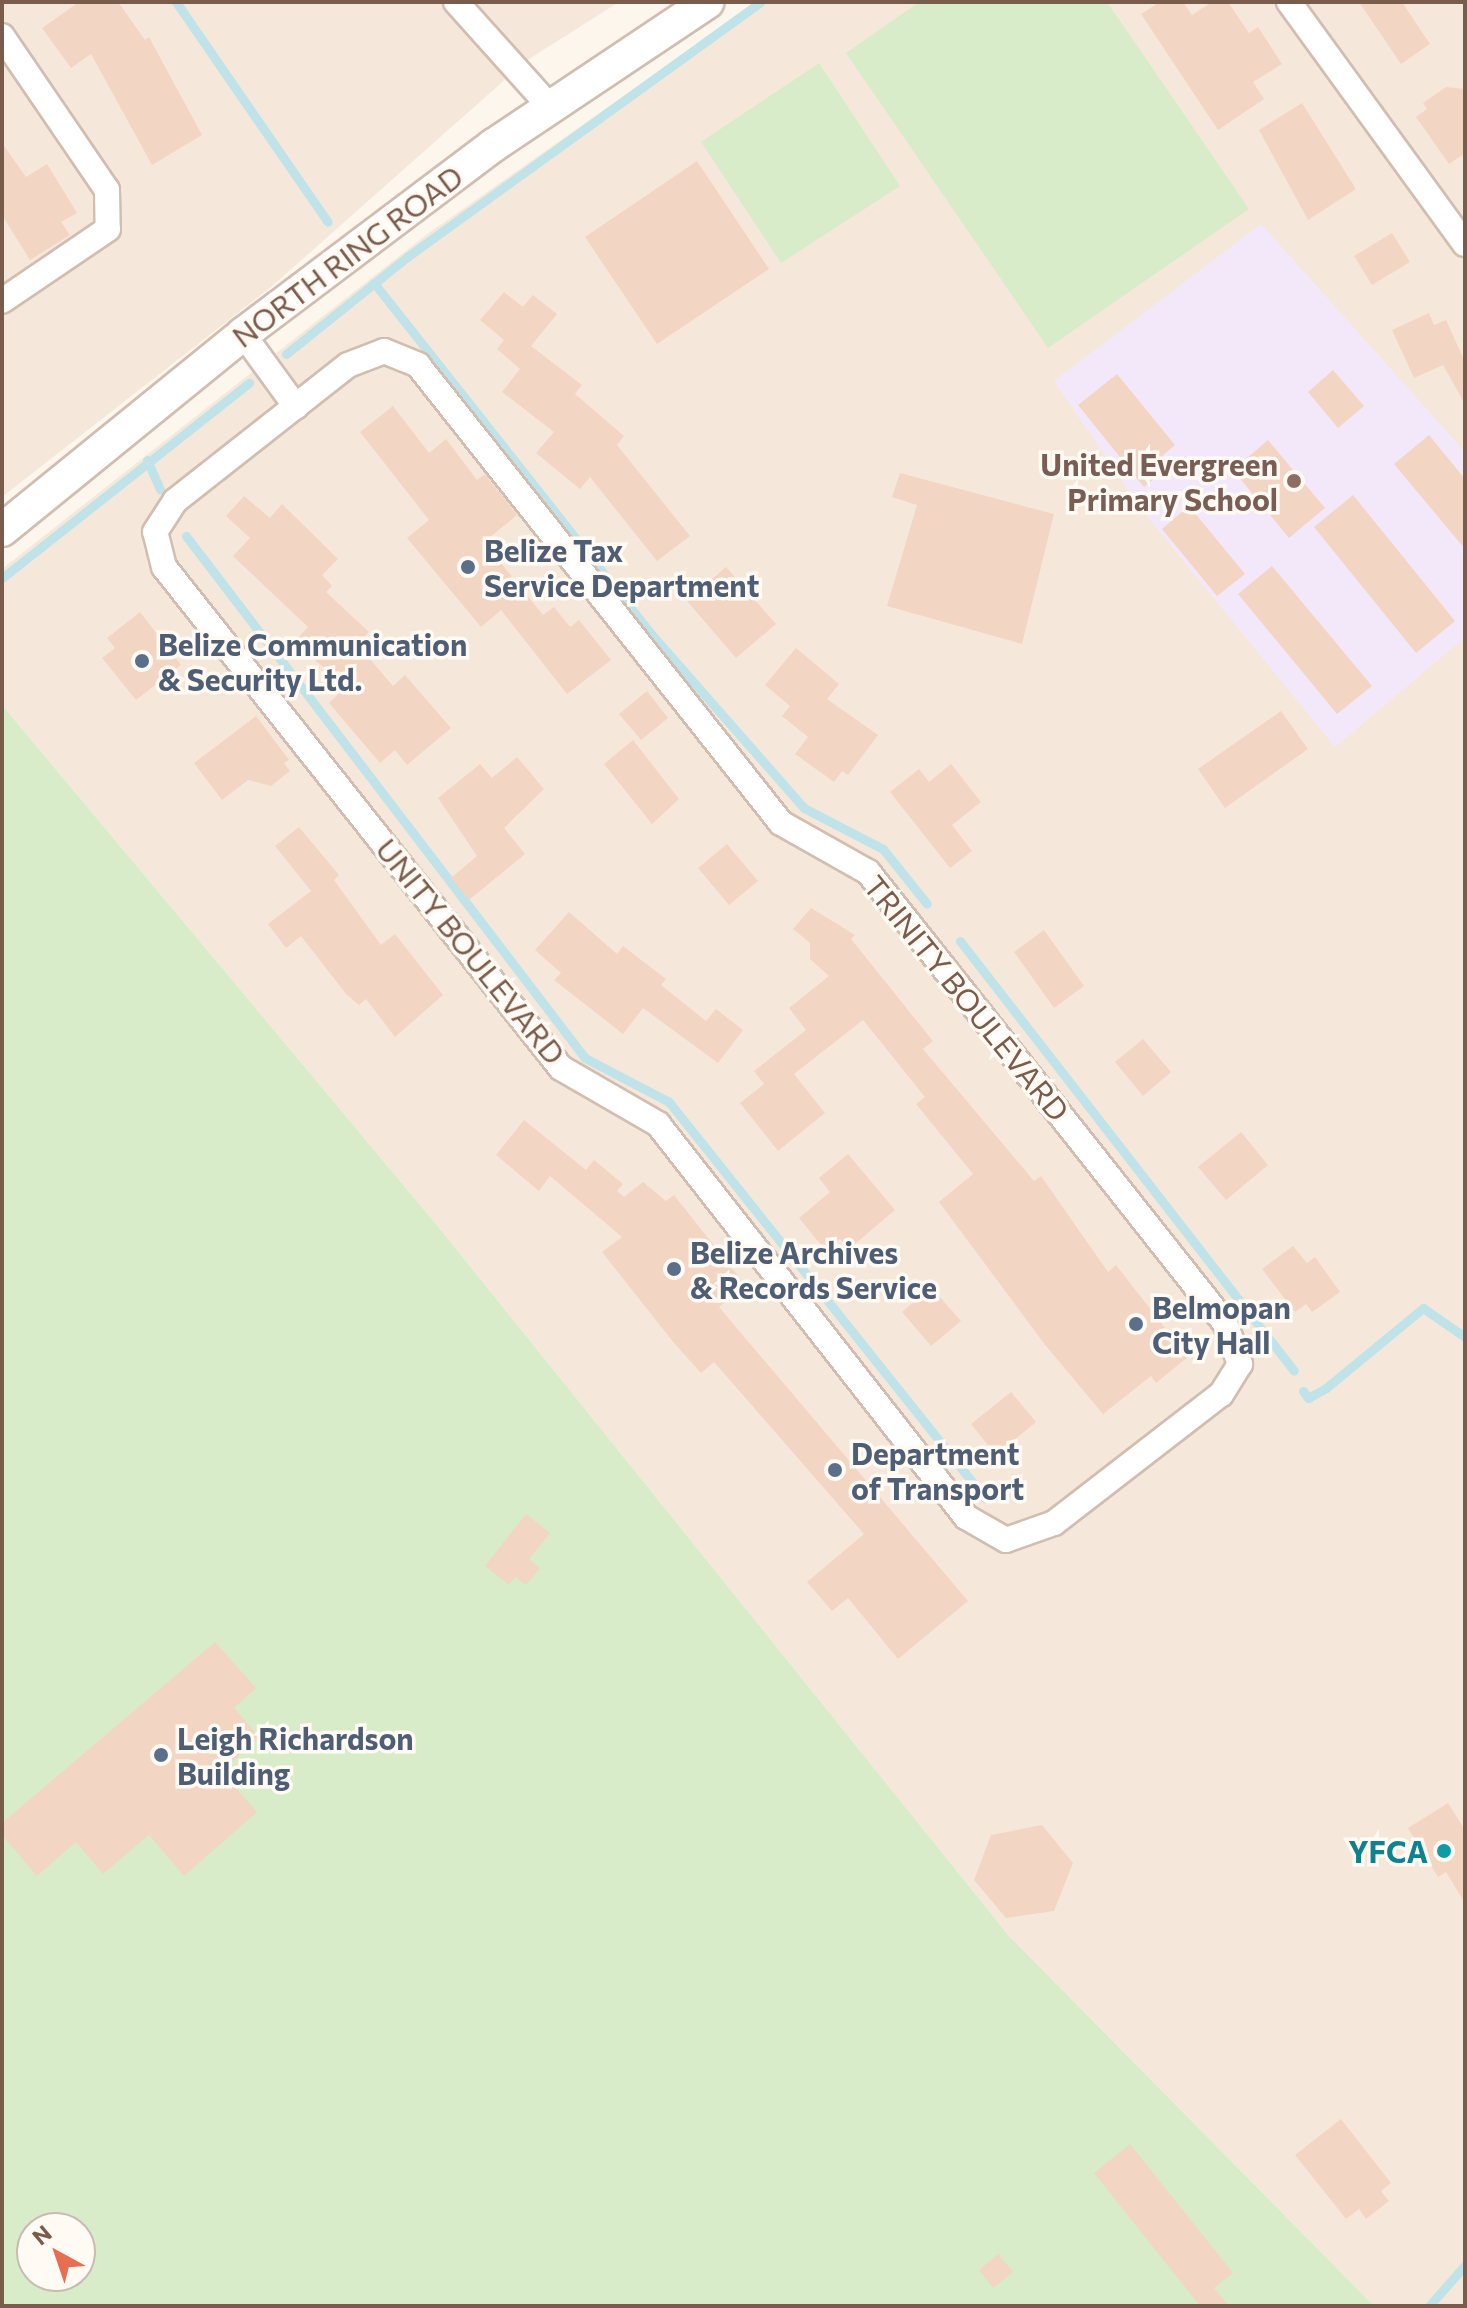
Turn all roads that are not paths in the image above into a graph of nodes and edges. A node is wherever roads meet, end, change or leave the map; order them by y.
1 (456, 2) edge
2 (708, 2) edge
3 (1289, 2) edge
4 (2, 36) edge
5 (551, 108) junction
6 (1465, 244) edge
7 (2, 301) edge
8 (243, 334) junction
9 (296, 407) junction
10 (2, 530) edge
11 (1240, 1364) joint

1 - 5 street
2 - 5 main road, NORTH RING ROAD
3 - 6 street
4 - 7 street
5 - 8 main road, NORTH RING ROAD
8 - 9 street
8 - 10 main road, NORTH RING ROAD
9 - 11 street, TRINITY BOULEVARD
9 - 11 street, UNITY BOULEVARD

